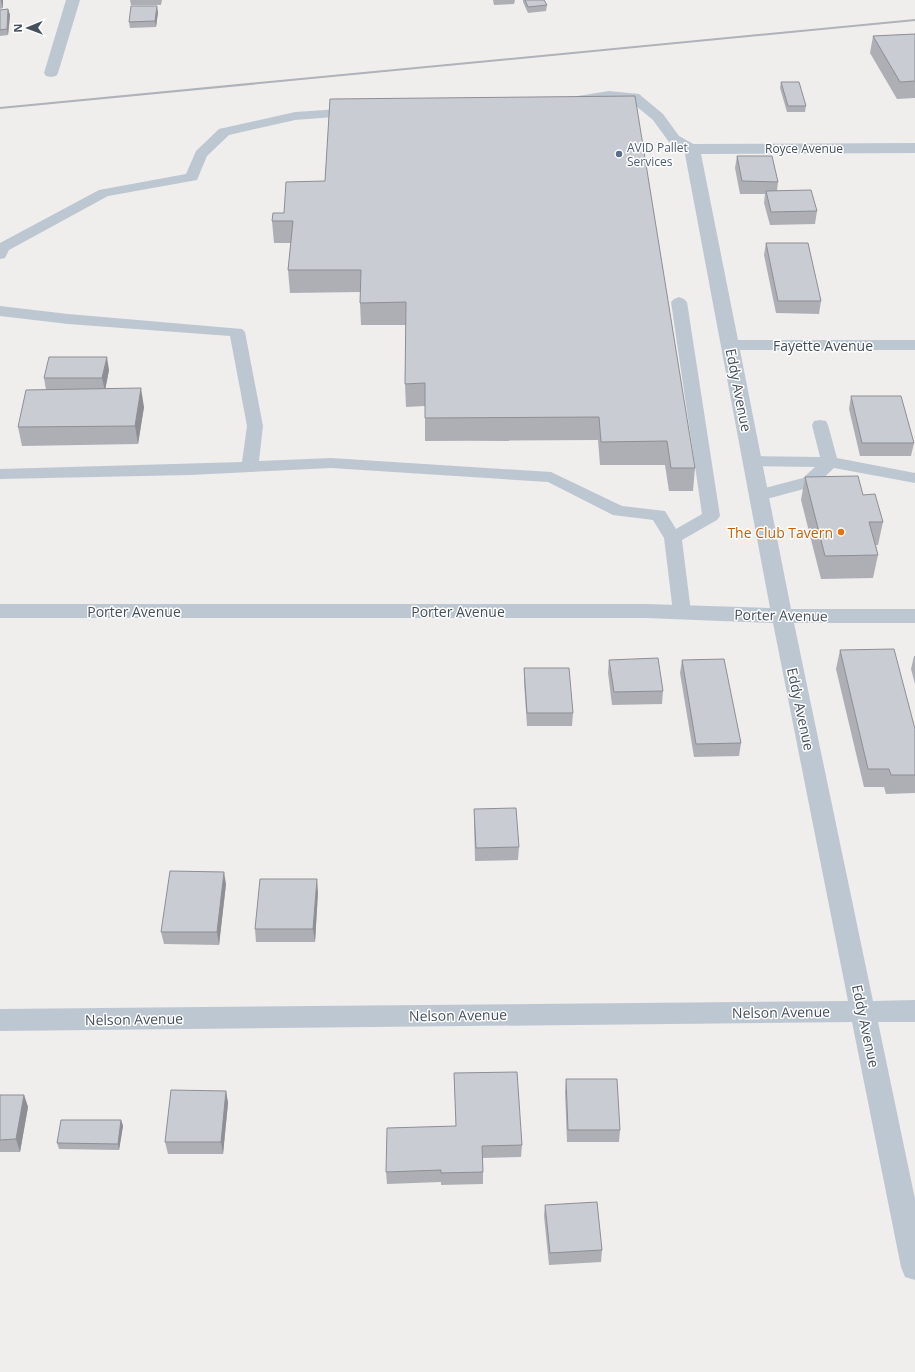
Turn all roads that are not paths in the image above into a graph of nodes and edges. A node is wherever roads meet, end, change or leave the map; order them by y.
1 (74, 0) edge
2 (51, 73) dead end
3 (555, 104) edge
4 (366, 111) edge
5 (692, 148) junction
6 (915, 148) edge
7 (0, 255) edge
8 (679, 302) dead end
9 (0, 312) edge
10 (915, 345) edge
11 (731, 346) junction
12 (820, 425) dead end
13 (752, 461) junction
14 (830, 462) junction
15 (250, 468) junction
16 (0, 474) edge
17 (915, 478) edge
18 (759, 495) junction
19 (673, 538) junction
20 (0, 611) edge
21 (682, 612) junction
22 (782, 616) junction
23 (915, 616) edge
24 (862, 1011) junction
25 (915, 1011) edge
26 (0, 1020) edge
27 (915, 1267) edge

1 - 2 street
3 - 5 lane
4 - 7 lane
5 - 6 street, Royce Avenue
5 - 11 street, Eddy Avenue
8 - 19 lane
9 - 15 lane
10 - 11 street, Fayette Avenue
11 - 13 street, Eddy Avenue
12 - 14 lane
13 - 14 lane
13 - 18 street, Eddy Avenue
14 - 17 lane
14 - 18 lane
15 - 16 lane
15 - 19 lane
18 - 22 street, Eddy Avenue
19 - 21 lane
20 - 21 street, Porter Avenue
21 - 22 street, Porter Avenue
22 - 23 street, Porter Avenue
22 - 24 street, Eddy Avenue
24 - 25 street, Nelson Avenue
24 - 26 street, Nelson Avenue
24 - 27 street, Eddy Avenue

